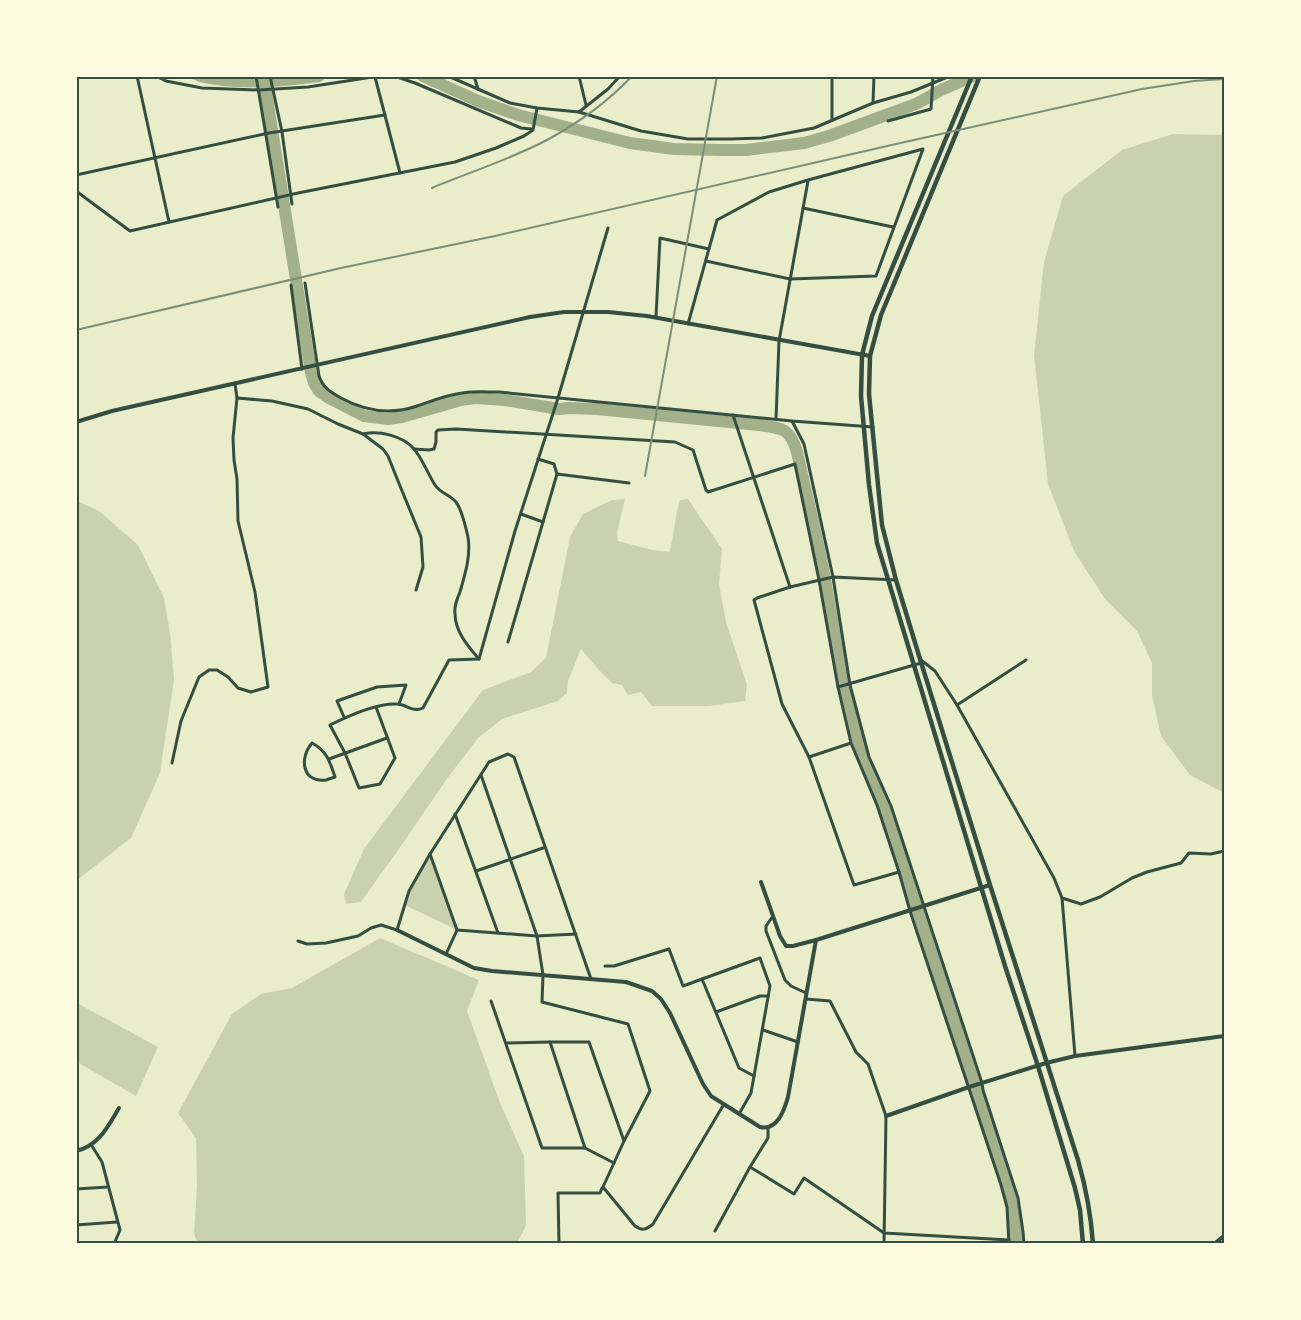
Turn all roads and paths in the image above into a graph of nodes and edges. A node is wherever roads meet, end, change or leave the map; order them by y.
1 (137, 76) edge
2 (156, 76) edge
3 (256, 76) edge
4 (270, 76) edge
5 (394, 76) edge
6 (448, 76) edge
7 (474, 76) edge
8 (579, 76) edge
9 (620, 76) edge
10 (832, 76) edge
11 (874, 76) edge
12 (933, 76) edge
13 (950, 76) edge
14 (972, 76) edge
15 (377, 77) edge
16 (979, 79) edge
17 (933, 86) junction
18 (272, 88) junction
19 (259, 89) junction
20 (478, 89) junction
21 (873, 103) junction
22 (586, 105) junction
23 (537, 110) junction
24 (579, 112) junction
25 (385, 116) junction
26 (832, 120) junction
27 (888, 121) dead end
28 (534, 128) junction
29 (279, 132) junction
30 (268, 134) junction
31 (154, 158) junction
32 (400, 173) junction
33 (76, 176) edge
34 (808, 180) junction
35 (76, 191) edge
36 (292, 204) dead end
37 (278, 207) dead end
38 (803, 208) junction
39 (169, 222) junction
40 (893, 227) junction
41 (608, 228) dead end
42 (709, 249) junction
43 (706, 261) junction
44 (789, 279) junction
45 (305, 282) dead end
46 (291, 285) dead end
47 (583, 311) junction
48 (656, 317) junction
49 (688, 324) junction
50 (779, 341) junction
51 (862, 355) junction
52 (870, 356) junction
53 (317, 366) junction
54 (302, 369) junction
55 (235, 384) junction
56 (237, 398) junction
57 (558, 398) junction
58 (733, 415) junction
59 (776, 419) junction
60 (792, 421) junction
61 (76, 422) edge
62 (864, 426) junction
63 (873, 427) junction
64 (363, 434) junction
65 (546, 434) junction
66 (414, 449) junction
67 (538, 459) junction
68 (557, 474) junction
69 (753, 477) junction
70 (629, 483) dead end
71 (521, 514) junction
72 (543, 522) junction
73 (832, 577) junction
74 (819, 580) junction
75 (888, 580) junction
76 (896, 580) junction
77 (790, 587) junction
78 (416, 590) dead end
79 (508, 642) dead end
80 (479, 659) junction
81 (1026, 660) dead end
82 (921, 661) junction
83 (914, 665) junction
84 (850, 684) junction
85 (838, 687) junction
86 (399, 704) junction
87 (957, 705) junction
88 (376, 707) junction
89 (345, 718) junction
90 (387, 738) junction
91 (851, 743) junction
92 (345, 753) junction
93 (809, 757) junction
94 (329, 759) junction
95 (172, 763) dead end
96 (481, 775) junction
97 (455, 814) junction
98 (543, 848) dead end
99 (1224, 851) edge
100 (430, 854) junction
101 (510, 859) junction
102 (476, 871) junction
103 (899, 872) junction
104 (761, 882) dead end
105 (990, 885) junction
106 (981, 887) junction
107 (1062, 898) junction
108 (923, 906) junction
109 (912, 910) junction
110 (773, 916) junction
111 (397, 930) junction
112 (457, 930) junction
113 (498, 933) junction
114 (576, 934) junction
115 (537, 936) junction
116 (816, 940) junction
117 (298, 941) dead end
118 (446, 954) junction
119 (605, 966) dead end
120 (543, 975) junction
121 (591, 979) junction
122 (702, 979) junction
123 (806, 993) junction
124 (768, 996) junction
125 (806, 999) junction
126 (491, 1001) dead end
127 (716, 1012) junction
128 (762, 1030) junction
129 (1224, 1036) edge
130 (550, 1042) junction
131 (798, 1042) junction
132 (507, 1043) junction
133 (1075, 1056) junction
134 (1046, 1063) junction
135 (1038, 1066) junction
136 (754, 1076) junction
137 (981, 1083) junction
138 (970, 1086) junction
139 (724, 1104) junction
140 (119, 1108) dead end
141 (739, 1114) junction
142 (886, 1116) junction
143 (768, 1128) junction
144 (624, 1142) junction
145 (92, 1146) junction
146 (585, 1148) junction
147 (76, 1151) edge
148 (614, 1163) junction
149 (750, 1167) junction
150 (108, 1187) junction
151 (603, 1187) junction
152 (76, 1190) edge
153 (117, 1222) junction
154 (76, 1225) edge
155 (715, 1231) dead end
156 (884, 1233) junction
157 (1224, 1236) edge
158 (1009, 1242) edge
159 (114, 1244) edge
160 (559, 1244) edge
161 (884, 1244) edge
162 (1024, 1244) edge
163 (1083, 1244) edge
164 (1093, 1244) edge
165 (1214, 1244) edge

1 - 31 street
2 - 19 street
3 - 19 street
4 - 18 street
5 - 28 street
6 - 20 street
7 - 20 street
8 - 22 street
9 - 22 street
10 - 26 street
11 - 21 street
12 - 17 street
13 - 17 street
14 - 51 main road
15 - 18 street
15 - 25 street
16 - 52 main road
17 - 21 street
17 - 27 street
18 - 19 street
18 - 29 street
19 - 30 street
20 - 23 street
21 - 26 street
22 - 24 street
23 - 24 street
23 - 28 street
24 - 26 street
25 - 29 street
25 - 32 street
28 - 32 street
29 - 30 street
29 - 36 street
30 - 31 street
30 - 37 street
31 - 33 street
31 - 39 street
32 - 39 street
34 - 38 street
34 - 40 street
34 - 42 street
35 - 39 street
38 - 40 street
38 - 44 street
40 - 44 street
41 - 47 street
42 - 43 street
42 - 48 street
43 - 44 street
43 - 49 street
44 - 50 street
45 - 53 street
46 - 54 street
47 - 48 street
47 - 53 street
47 - 57 street
48 - 49 street
49 - 50 street
50 - 51 street
50 - 59 street
51 - 52 street
51 - 62 main road
52 - 63 main road
53 - 54 street
53 - 57 street
54 - 55 street
55 - 56 street
55 - 61 street
56 - 64 street
56 - 95 street
57 - 58 street
57 - 65 street
58 - 59 street
58 - 69 street
59 - 60 street
60 - 62 street
60 - 73 street
62 - 63 street
62 - 75 main road
63 - 76 main road
64 - 66 street
64 - 78 street
65 - 66 street
65 - 67 street
65 - 69 street
66 - 80 street
67 - 68 street
67 - 71 street
68 - 70 street
68 - 72 street
69 - 74 street
69 - 77 street
71 - 72 street
71 - 80 street
72 - 79 street
73 - 74 street
73 - 75 street
73 - 84 street
74 - 77 street
74 - 85 street
75 - 76 street
75 - 83 main road
76 - 82 main road
77 - 93 street
80 - 86 street
81 - 87 street
82 - 83 street
82 - 87 street
82 - 105 main road
83 - 84 street
83 - 106 main road
84 - 85 street
84 - 108 street
85 - 91 street
86 - 88 street
86 - 89 street
87 - 107 street
88 - 89 street
88 - 90 street
89 - 92 street
90 - 92 street
90 - 92 street
91 - 93 street
91 - 103 street
92 - 94 street
93 - 103 street
94 - 94 street
96 - 97 street
96 - 101 street
96 - 114 street
97 - 100 street
97 - 102 street
98 - 101 street
99 - 107 street
100 - 111 street
100 - 112 street
101 - 102 street
101 - 115 street
102 - 113 street
103 - 109 street
104 - 110 street
105 - 106 street
105 - 134 main road
106 - 108 street
106 - 135 main road
107 - 133 street
108 - 109 street
108 - 137 street
109 - 116 street
109 - 138 street
110 - 116 street
110 - 123 street
111 - 117 street
111 - 118 street
112 - 113 street
112 - 118 street
113 - 115 street
114 - 115 street
114 - 121 street
115 - 120 street
116 - 123 street
118 - 120 street
119 - 122 street
120 - 121 street
120 - 144 street
121 - 139 street
122 - 124 street
122 - 127 street
123 - 125 street
124 - 127 street
124 - 128 street
125 - 131 street
125 - 142 street
126 - 132 street
127 - 136 street
128 - 131 street
128 - 136 street
129 - 133 street
130 - 132 street
130 - 144 street
130 - 146 street
131 - 143 street
132 - 146 street
133 - 134 street
134 - 135 street
134 - 164 main road
135 - 137 street
135 - 163 main road
136 - 141 street
137 - 138 street
137 - 162 street
138 - 142 street
138 - 158 street
139 - 141 street
139 - 151 street
140 - 145 street
141 - 143 street
142 - 156 street
143 - 149 street
144 - 148 street
145 - 147 street
145 - 150 street
146 - 148 street
148 - 151 street
149 - 155 street
149 - 156 street
150 - 152 street
150 - 153 street
151 - 160 street
153 - 154 street
153 - 159 street
156 - 158 street
156 - 161 street
157 - 165 street

